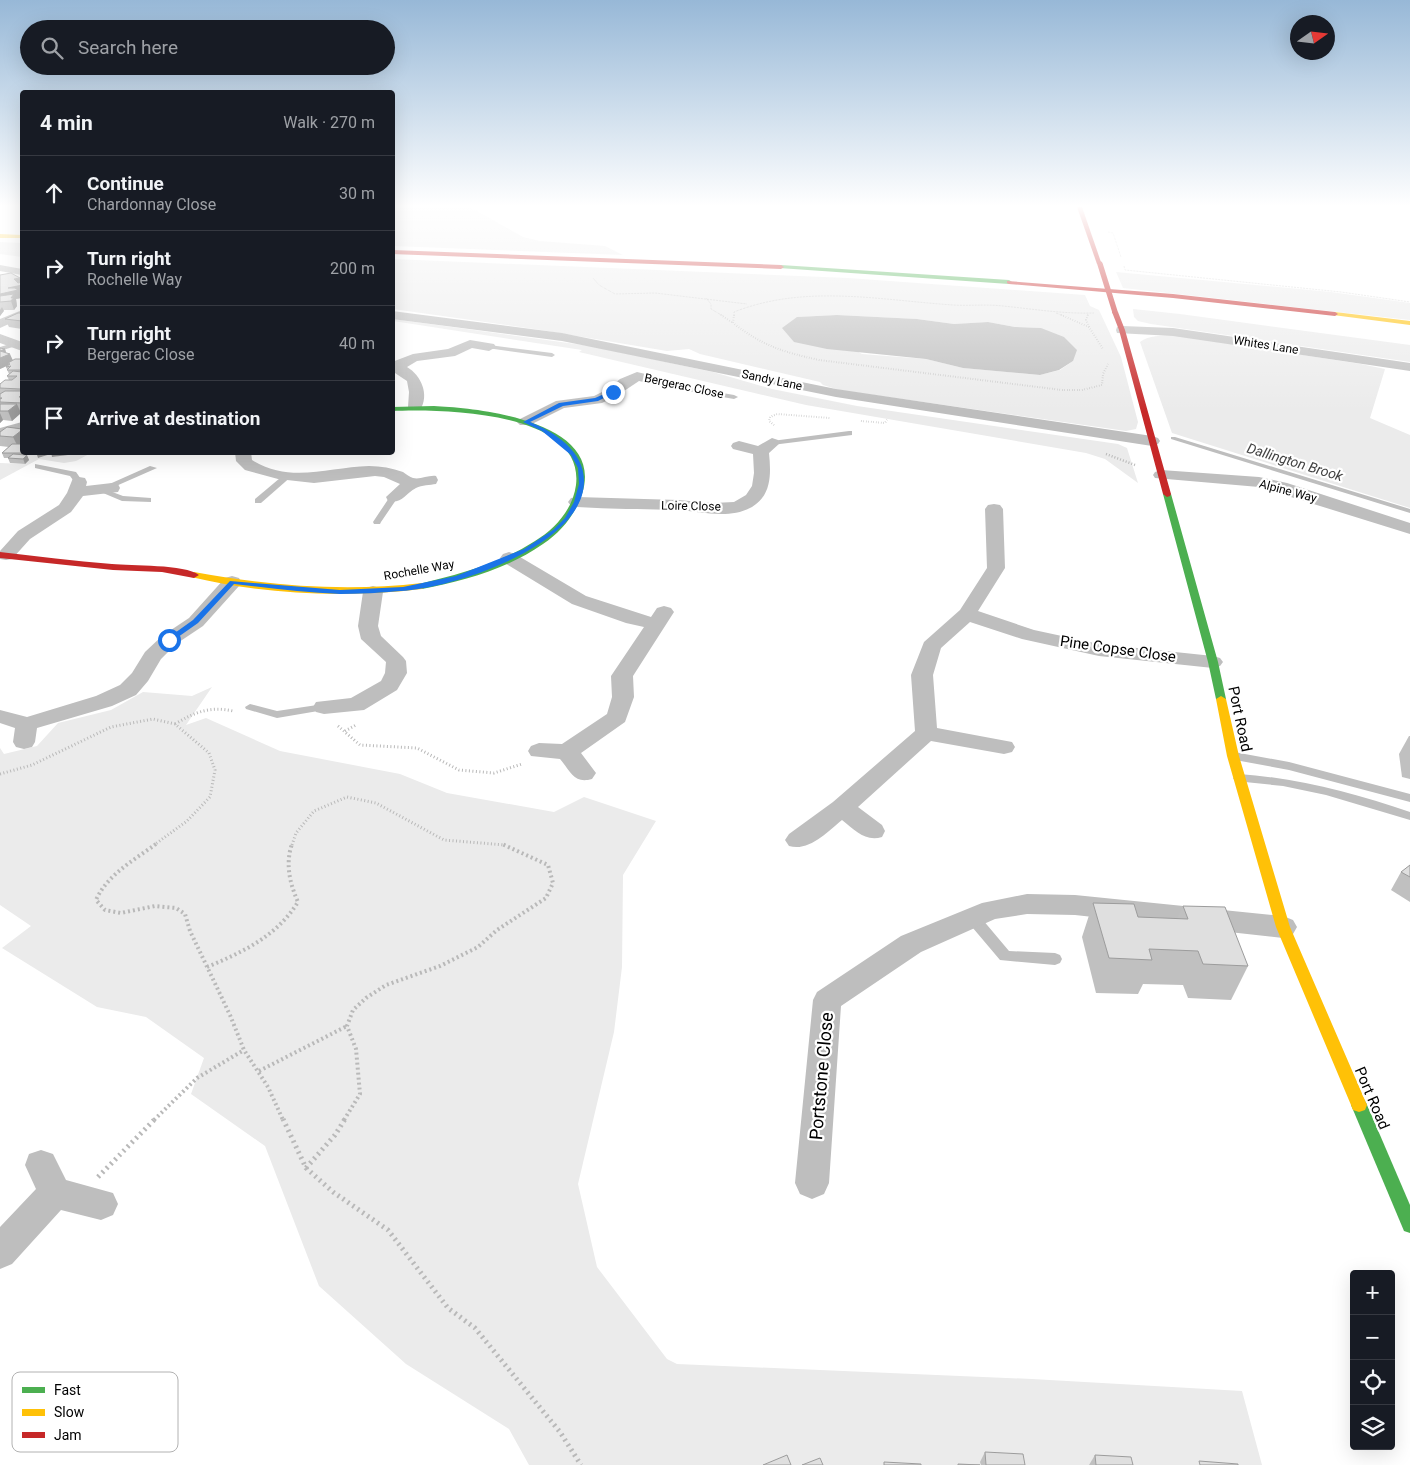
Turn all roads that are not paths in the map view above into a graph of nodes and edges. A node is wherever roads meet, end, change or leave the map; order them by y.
1 (917, 275) edge
2 (1104, 275) edge
3 (20, 315) edge
4 (395, 315) edge
5 (1410, 323) edge
6 (0, 324) edge
7 (1122, 330) junction
8 (0, 338) edge
9 (20, 345) edge
10 (489, 347) joint
11 (0, 349) edge
12 (552, 355) dead end
13 (395, 366) edge
14 (395, 366) edge
15 (1410, 367) edge
16 (653, 380) joint
17 (734, 397) dead end
18 (415, 407) junction
19 (395, 409) edge
20 (525, 422) junction
21 (20, 428) edge
22 (0, 433) edge
23 (849, 433) dead end
24 (1152, 439) junction
25 (739, 446) dead end
26 (766, 447) junction
27 (243, 455) edge
28 (38, 466) dead end
29 (152, 468) dead end
30 (289, 475) junction
31 (1161, 475) junction
32 (430, 480) dead end
33 (410, 484) junction
34 (78, 487) junction
35 (106, 489) junction
36 (394, 497) joint
37 (148, 500) dead end
38 (258, 501) dead end
39 (577, 502) junction
40 (994, 509) dead end
41 (377, 522) dead end
42 (1410, 529) edge
43 (3, 555) edge
44 (509, 558) junction
45 (232, 582) junction
46 (373, 592) junction
47 (967, 614) junction
48 (1213, 662) junction
49 (250, 707) dead end
50 (329, 715) joint
51 (2, 716) edge
52 (926, 733) junction
53 (1004, 747) dead end
54 (539, 751) road end
55 (567, 752) junction
56 (1233, 756) junction
57 (584, 773) dead end
58 (1239, 778) junction
59 (1410, 798) edge
60 (842, 808) junction
61 (1410, 816) edge
62 (874, 831) dead end
63 (798, 840) dead end
64 (972, 917) junction
65 (1283, 927) junction
66 (1055, 959) dead end
67 (812, 1183) dead end
68 (69, 1190) road end
69 (1410, 1225) edge
70 (0, 1252) edge

1 - 5 street
2 - 7 street, Port Road, bridge
3 - 6 street
4 - 24 street, Sandy Lane
7 - 15 street, Whites Lane
7 - 24 street, Port Road
8 - 9 street
9 - 11 lane
10 - 12 lane
10 - 13 street
14 - 18 street
16 - 17 lane, Bergerac Close
16 - 20 street, Bergerac Close
18 - 19 street, Rochelle Way
18 - 20 street, Rochelle Way
20 - 39 street, Rochelle Way
21 - 22 street
23 - 26 lane
24 - 31 street, Port Road
25 - 26 street
26 - 39 street, Loire Close
27 - 30 street
28 - 34 lane
29 - 35 lane
30 - 33 street
30 - 38 lane
31 - 42 street, Alpine Way
31 - 48 street, Port Road
32 - 33 street
33 - 36 street
34 - 35 street
34 - 43 street
35 - 37 lane
36 - 41 lane
39 - 44 street, Rochelle Way
40 - 47 street
43 - 45 street, Rochelle Way
44 - 46 street, Rochelle Way
44 - 55 street
45 - 46 street, Rochelle Way
45 - 51 street
46 - 50 street
47 - 48 street, Pine Copse Close
47 - 52 street
48 - 56 street, Port Road
49 - 50 lane
52 - 53 street
52 - 60 street
54 - 55 street
55 - 57 street
56 - 58 street, Port Road
56 - 59 lane
58 - 61 lane
58 - 65 street, Port Road
60 - 62 street
60 - 63 street
64 - 65 street, Portstone Close
64 - 66 lane
64 - 67 street, Portstone Close
65 - 69 street, Port Road
68 - 70 street

